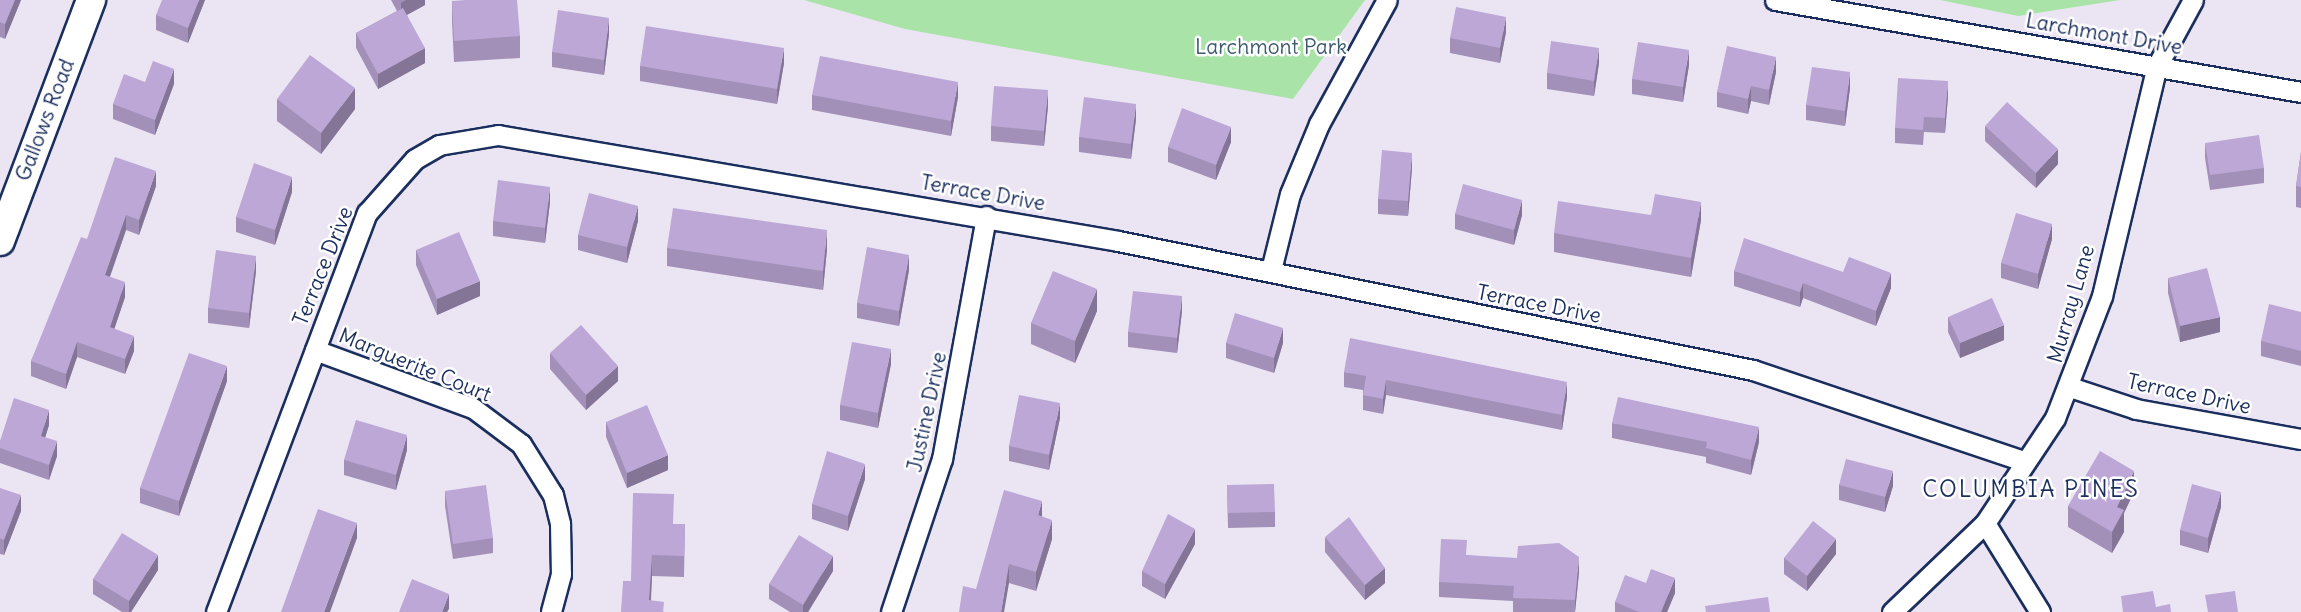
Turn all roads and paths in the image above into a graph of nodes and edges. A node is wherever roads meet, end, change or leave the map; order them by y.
1 (91, 0) edge
2 (1387, 0) edge
3 (1775, 0) edge
4 (2193, 0) edge
5 (2157, 66) junction
6 (2301, 92) edge
7 (986, 216) junction
8 (2, 227) edge
9 (1271, 270) junction
10 (315, 350) junction
11 (2070, 387) junction
12 (2301, 439) edge
13 (2024, 461) junction
14 (1984, 523) junction
15 (216, 612) edge
16 (551, 612) edge
17 (891, 612) edge
18 (1892, 612) edge
19 (2040, 612) edge

1 - 8 main road, Gallows Road
2 - 9 street
3 - 5 street, Larchmont Drive
4 - 5 street, Murray Lane
5 - 6 street, Larchmont Drive
5 - 11 street, Murray Lane
7 - 9 street, Terrace Drive
7 - 10 street, Terrace Drive
7 - 17 street, Justine Drive
9 - 13 street, Terrace Drive
10 - 15 street, Terrace Drive
10 - 16 street, Marguerite Court
11 - 12 street, Terrace Drive
11 - 13 street, Murray Lane
13 - 14 street, Murray Lane
14 - 18 street, Murray Lane
14 - 19 street

